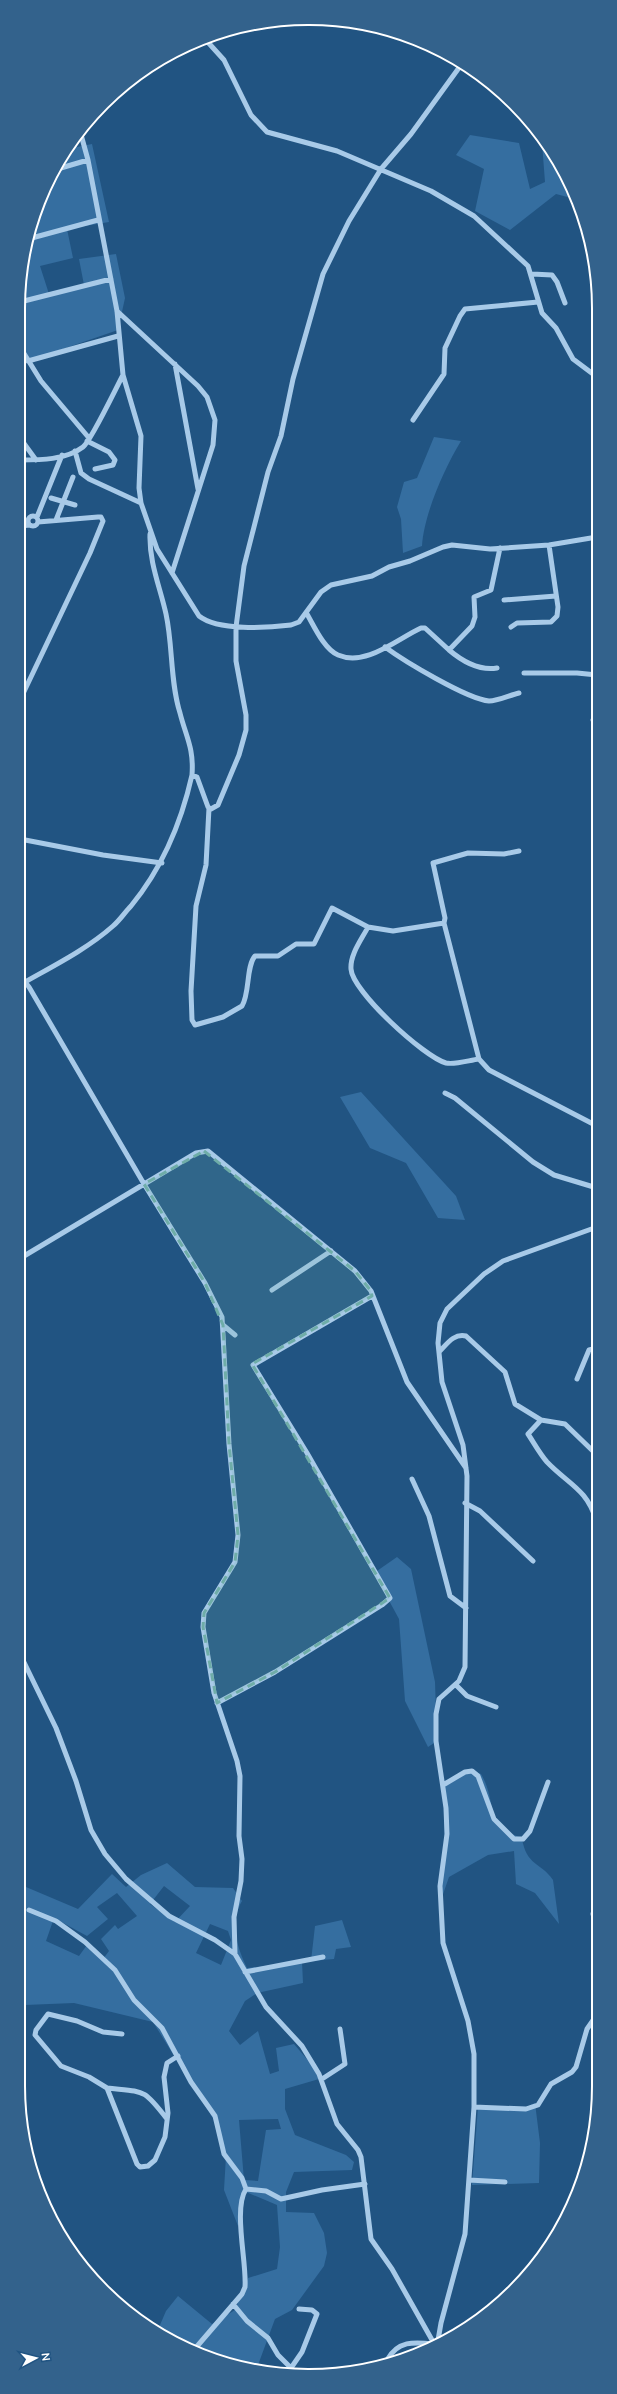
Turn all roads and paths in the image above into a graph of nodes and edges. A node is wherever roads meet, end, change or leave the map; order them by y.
1 (208, 44) edge
2 (459, 68) edge
3 (82, 139) edge
4 (88, 160) junction
5 (63, 167) edge
6 (381, 169) junction
7 (98, 220) junction
8 (34, 238) edge
9 (532, 274) junction
10 (111, 279) junction
11 (25, 301) edge
12 (538, 302) junction
13 (565, 303) dead end
14 (117, 311) junction
15 (118, 336) junction
16 (25, 356) edge
17 (28, 361) junction
18 (175, 364) junction
19 (592, 374) edge
20 (123, 375) junction
21 (413, 420) dead end
22 (88, 440) junction
23 (25, 445) edge
24 (75, 451) junction
25 (62, 456) junction
26 (25, 460) edge
27 (36, 460) junction
28 (95, 469) dead end
29 (73, 477) dead end
30 (199, 490) junction
31 (52, 498) dead end
32 (64, 501) junction
33 (141, 503) junction
34 (75, 505) dead end
35 (28, 519) junction
36 (37, 520) junction
37 (56, 520) junction
38 (25, 521) edge
39 (25, 525) edge
40 (30, 525) junction
41 (150, 531) junction
42 (592, 538) edge
43 (549, 545) junction
44 (500, 548) junction
45 (172, 573) junction
46 (556, 596) junction
47 (504, 600) dead end
48 (307, 614) junction
49 (236, 627) junction
50 (511, 628) dead end
51 (385, 647) junction
52 (449, 650) junction
53 (497, 668) dead end
54 (524, 673) dead end
55 (592, 675) edge
56 (25, 689) edge
57 (519, 693) dead end
58 (192, 775) junction
59 (209, 808) junction
60 (25, 840) edge
61 (519, 850) dead end
62 (162, 863) junction
63 (444, 923) junction
64 (368, 927) junction
65 (25, 982) joint
66 (480, 1060) junction
67 (445, 1093) dead end
68 (592, 1124) edge
69 (144, 1184) junction
70 (592, 1187) edge
71 (592, 1228) edge
72 (331, 1251) junction
73 (25, 1255) edge
74 (272, 1290) dead end
75 (372, 1296) junction
76 (224, 1325) junction
77 (235, 1335) dead end
78 (592, 1349) edge
79 (439, 1352) junction
80 (577, 1379) dead end
81 (541, 1420) junction
82 (592, 1451) edge
83 (466, 1469) junction
84 (412, 1478) dead end
85 (465, 1502) junction
86 (592, 1505) edge
87 (533, 1561) dead end
88 (466, 1608) junction
89 (25, 1664) edge
90 (456, 1685) junction
91 (217, 1703) junction
92 (496, 1707) dead end
93 (548, 1782) dead end
94 (443, 1785) junction
95 (30, 1910) dead end
96 (235, 1954) junction
97 (323, 1957) dead end
98 (245, 1972) junction
99 (592, 2022) edge
100 (340, 2028) dead end
101 (122, 2034) dead end
102 (178, 2056) junction
103 (322, 2079) junction
104 (106, 2088) junction
105 (474, 2107) junction
106 (167, 2119) junction
107 (469, 2180) junction
108 (505, 2182) dead end
109 (365, 2184) junction
110 (246, 2190) junction
111 (232, 2304) junction
112 (299, 2308) dead end
113 (438, 2338) edge
114 (433, 2340) edge
115 (425, 2344) edge
116 (197, 2346) edge
117 (389, 2357) edge
118 (291, 2368) joint

1 - 6 street
2 - 6 street
3 - 4 street
4 - 5 street
4 - 7 street
6 - 9 street
6 - 49 street
7 - 8 street
7 - 10 street
9 - 12 street
9 - 13 street
10 - 11 street
10 - 14 street
12 - 19 street
12 - 21 street
14 - 15 street
14 - 18 street
15 - 17 street
15 - 20 street
16 - 17 street
17 - 22 street
18 - 30 street
18 - 30 street
20 - 22 street
20 - 33 street
22 - 24 street
22 - 28 street
23 - 27 street
24 - 25 street
24 - 33 street
25 - 27 street
25 - 36 street
26 - 27 street
29 - 32 street
30 - 45 street
31 - 32 street
32 - 34 street
32 - 37 street
33 - 41 street
35 - 36 street
35 - 38 street
35 - 40 street
36 - 37 street
36 - 40 street
37 - 56 street
39 - 40 street
41 - 45 street
41 - 58 street
42 - 43 street
43 - 44 street
43 - 46 street
44 - 48 street
44 - 52 street
45 - 49 street
46 - 47 street
46 - 50 street
48 - 49 street
48 - 51 street
49 - 59 street
51 - 52 street
51 - 57 street
52 - 53 street
54 - 55 street
58 - 59 street
58 - 62 street
59 - 64 street
60 - 62 street
61 - 63 street
62 - 65 street
63 - 64 street
63 - 66 street
64 - 66 street
65 - 69 street
66 - 68 street
67 - 70 street
69 - 72 street
69 - 73 street
69 - 76 street
71 - 79 street
72 - 74 street
72 - 75 street
75 - 83 street
75 - 91 street
76 - 77 street
76 - 91 street
78 - 80 street
79 - 81 street
79 - 83 street
81 - 82 street
81 - 86 street
83 - 85 street
84 - 88 street
85 - 87 street
85 - 88 street
88 - 90 street
89 - 96 street
90 - 92 street
90 - 94 street
91 - 96 street
93 - 94 street
94 - 105 street
95 - 102 street
96 - 98 street
97 - 98 street
98 - 103 street
99 - 105 street
100 - 103 street
101 - 104 street
102 - 106 street
102 - 110 street
103 - 109 street
104 - 106 street
104 - 106 street
105 - 107 street
107 - 108 street
107 - 113 street
109 - 110 street
109 - 114 street
110 - 111 street
111 - 116 street
111 - 118 street
112 - 118 street
115 - 117 street

